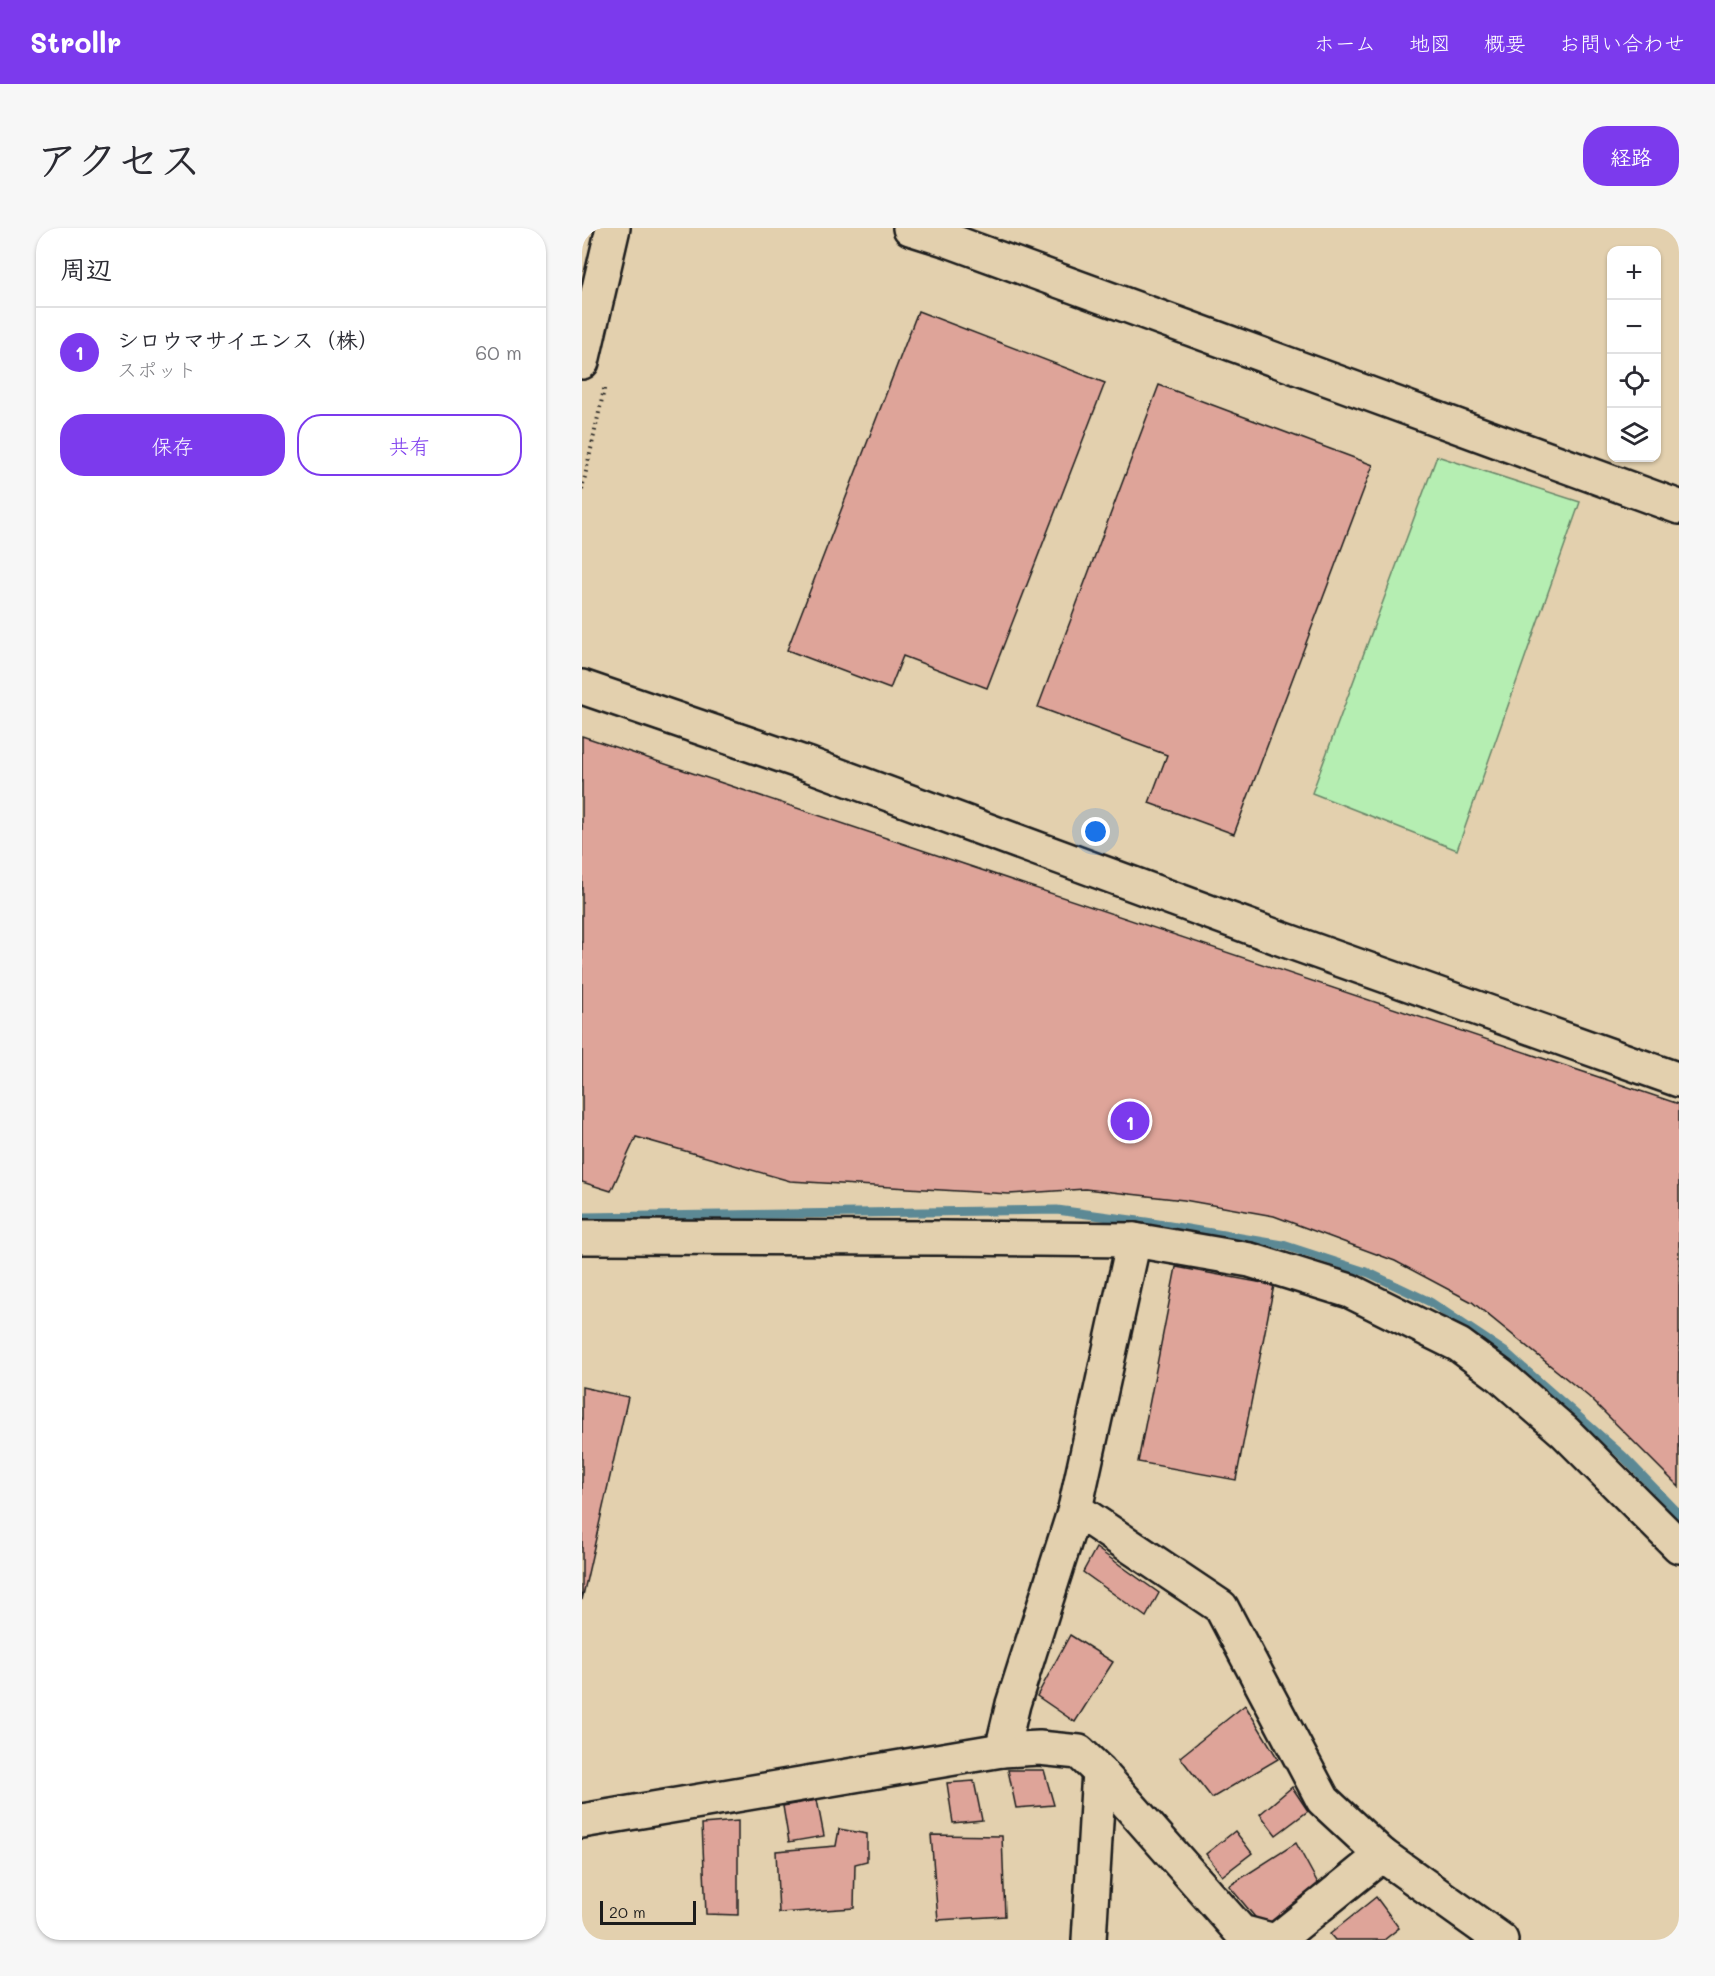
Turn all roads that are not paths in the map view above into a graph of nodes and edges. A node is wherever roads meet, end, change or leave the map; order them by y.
1 (613, 228) edge
2 (910, 228) edge
3 (582, 362) edge
4 (1679, 507) edge
5 (582, 687) edge
6 (1679, 1080) edge
7 (582, 1237) edge
8 (1134, 1240) junction
9 (1075, 1509) junction
10 (1679, 1546) edge
11 (1002, 1750) junction
12 (1099, 1771) junction
13 (582, 1821) edge
14 (1382, 1855) junction
15 (1089, 1940) edge
16 (1270, 1940) edge
17 (1278, 1940) edge
18 (1501, 1940) edge

1 - 3 street
2 - 4 street
5 - 6 street
7 - 8 street
8 - 9 street
8 - 10 street
9 - 11 street
9 - 14 street
11 - 12 street
11 - 13 street
12 - 15 street
12 - 16 street
14 - 17 street
14 - 18 street

